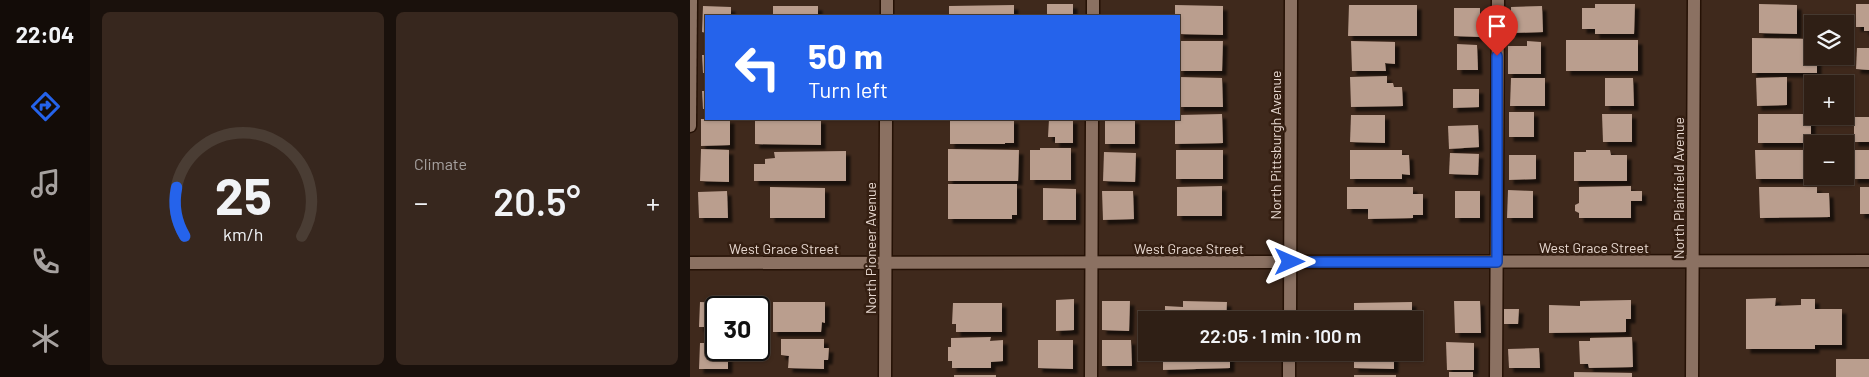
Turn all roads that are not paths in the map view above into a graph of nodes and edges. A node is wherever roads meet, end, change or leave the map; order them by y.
1 (691, 0) edge
2 (887, 0) edge
3 (1093, 0) edge
4 (1291, 0) edge
5 (1498, 0) edge
6 (1694, 0) edge
7 (886, 15) edge
8 (1093, 15) edge
9 (886, 120) edge
10 (1092, 120) edge
11 (690, 126) edge
12 (1869, 261) edge
13 (1290, 262) junction
14 (1497, 262) junction
15 (1692, 262) junction
16 (690, 263) edge
17 (885, 263) junction
18 (1092, 263) junction
19 (1290, 311) edge
20 (1290, 361) edge
21 (885, 377) edge
22 (1091, 377) edge
23 (1289, 377) edge
24 (1496, 377) edge
25 (1692, 377) edge

1 - 11 street
2 - 7 street
3 - 8 street
4 - 13 street, North Pittsburgh Avenue
5 - 14 street
6 - 15 street, North Plainfield Avenue
9 - 17 street, North Pioneer Avenue
10 - 18 street
12 - 15 street, West Grace Street
13 - 14 street, West Grace Street
13 - 18 street, West Grace Street
13 - 19 street, North Pittsburgh Avenue
14 - 15 street, West Grace Street
14 - 24 street
15 - 25 street, North Plainfield Avenue
16 - 17 street, West Grace Street
17 - 18 street, West Grace Street
17 - 21 street, North Pioneer Avenue
18 - 22 street
20 - 23 street

